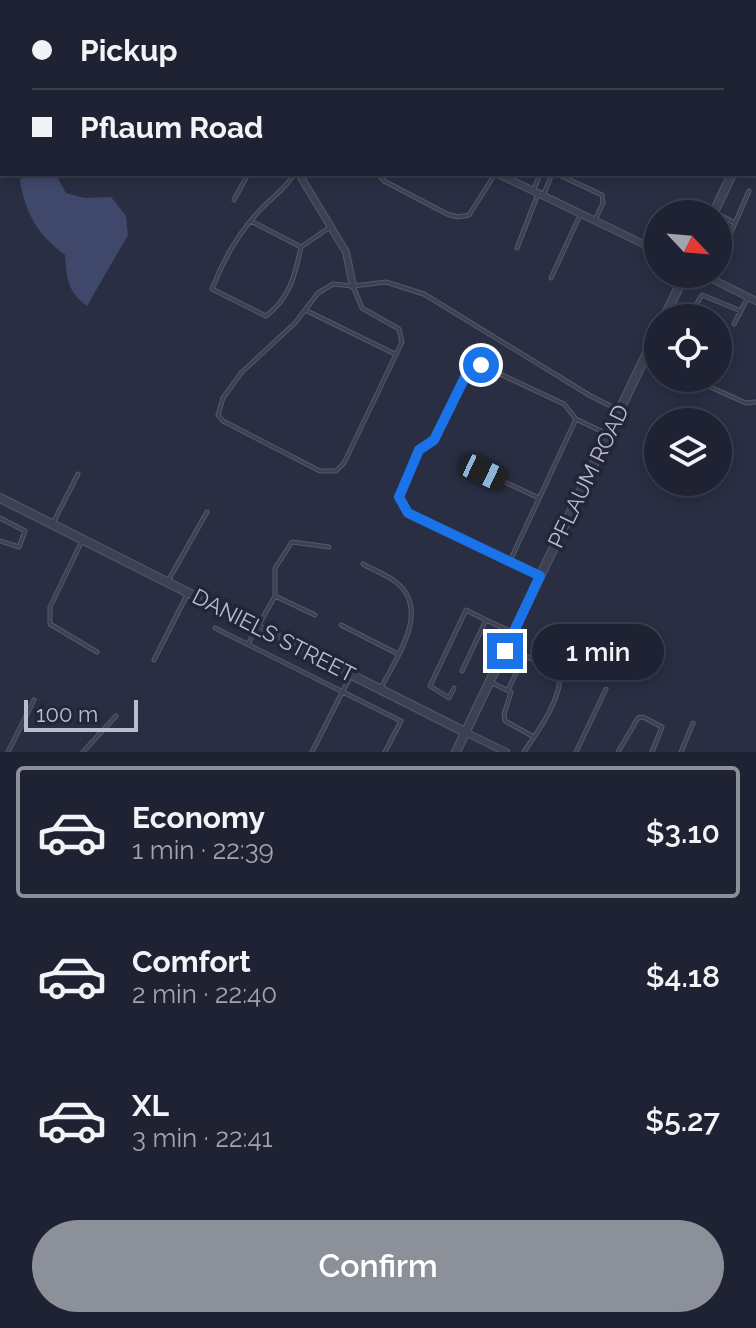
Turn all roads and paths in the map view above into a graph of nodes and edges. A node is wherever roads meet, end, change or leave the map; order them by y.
1 (247, 176) edge
2 (295, 176) edge
3 (298, 176) edge
4 (380, 176) edge
5 (495, 176) edge
6 (500, 176) edge
7 (540, 176) edge
8 (553, 176) edge
9 (559, 176) edge
10 (731, 176) edge
11 (749, 191) dead end
12 (538, 193) junction
13 (234, 200) dead end
14 (722, 200) edge
15 (581, 213) junction
16 (595, 220) junction
17 (251, 221) junction
18 (732, 222) edge
19 (735, 223) junction
20 (331, 226) junction
21 (732, 230) edge
22 (644, 244) edge
23 (301, 247) junction
24 (517, 248) dead end
25 (551, 278) dead end
26 (353, 286) junction
27 (730, 288) edge
28 (748, 297) junction
29 (756, 301) edge
30 (697, 304) edge
31 (724, 304) edge
32 (732, 307) edge
33 (305, 310) junction
34 (741, 311) junction
35 (734, 324) dead end
36 (396, 355) junction
37 (644, 359) edge
38 (721, 392) edge
39 (756, 402) edge
40 (620, 410) junction
41 (576, 419) junction
42 (608, 435) junction
43 (483, 472) dead end
44 (78, 474) dead end
45 (0, 498) edge
46 (539, 498) junction
47 (207, 512) dead end
48 (0, 518) edge
49 (53, 523) junction
50 (84, 538) junction
51 (0, 541) edge
52 (329, 547) dead end
53 (510, 562) junction
54 (363, 564) dead end
55 (540, 576) junction
56 (168, 581) junction
57 (189, 592) junction
58 (275, 596) junction
59 (315, 615) dead end
60 (486, 620) junction
61 (461, 621) junction
62 (341, 625) dead end
63 (467, 625) dead end
64 (259, 627) junction
65 (215, 628) dead end
66 (457, 628) junction
67 (464, 632) dead end
68 (514, 632) junction
69 (451, 640) junction
70 (248, 644) junction
71 (458, 644) dead end
72 (447, 649) junction
73 (97, 652) dead end
74 (454, 652) dead end
75 (398, 654) junction
76 (154, 660) dead end
77 (462, 671) dead end
78 (351, 674) junction
79 (490, 682) junction
80 (381, 688) junction
81 (454, 688) dead end
82 (606, 689) dead end
83 (508, 690) junction
84 (343, 691) junction
85 (34, 700) dead end
86 (116, 716) dead end
87 (693, 723) dead end
88 (465, 732) junction
89 (534, 737) junction
90 (8, 752) edge
91 (83, 752) edge
92 (312, 752) edge
93 (385, 752) edge
94 (456, 752) edge
95 (506, 752) edge
96 (524, 752) edge
97 (576, 752) edge
98 (618, 752) edge
99 (652, 752) edge
100 (681, 752) edge

1 - 13 lane
2 - 17 lane
3 - 20 street
4 - 5 lane
6 - 12 street
7 - 12 lane
8 - 12 lane
9 - 16 lane
10 - 14 street
11 - 19 lane
12 - 15 street
12 - 24 lane
15 - 16 street
15 - 25 lane
16 - 22 street
17 - 23 lane
17 - 23 lane
18 - 19 lane
19 - 21 lane
20 - 23 lane
20 - 26 street
26 - 33 lane
26 - 36 lane
26 - 40 lane
27 - 28 street
28 - 29 street
28 - 34 lane
30 - 31 lane
32 - 34 lane
33 - 36 lane
33 - 36 lane
34 - 35 lane
37 - 40 street, PFLAUM ROAD
38 - 39 lane
40 - 42 street, PFLAUM ROAD
41 - 42 lane
41 - 46 lane
41 - 53 lane
42 - 55 street, PFLAUM ROAD
43 - 46 lane
44 - 49 lane
45 - 49 street, DANIELS STREET
46 - 53 lane
47 - 56 lane
48 - 51 lane
49 - 50 street, DANIELS STREET
50 - 56 street, DANIELS STREET
50 - 73 lane
52 - 58 lane
53 - 55 lane
54 - 75 lane
55 - 68 street, PFLAUM ROAD
56 - 57 street, DANIELS STREET
57 - 64 street, DANIELS STREET
57 - 76 lane
58 - 59 lane
58 - 64 lane
60 - 61 lane
60 - 68 lane
60 - 77 lane
61 - 63 lane
61 - 66 lane
62 - 75 lane
64 - 70 lane
64 - 78 street, DANIELS STREET
65 - 70 lane
66 - 67 lane
66 - 69 lane
68 - 79 street, PFLAUM ROAD
69 - 71 lane
69 - 72 lane
70 - 84 lane
72 - 74 lane
72 - 81 lane
75 - 80 lane
78 - 80 street, DANIELS STREET
78 - 84 lane
79 - 83 lane
79 - 88 street, PFLAUM ROAD
80 - 88 street, DANIELS STREET
82 - 97 lane
83 - 89 lane
83 - 89 lane
84 - 92 lane
84 - 93 lane
85 - 90 lane
86 - 91 lane
87 - 100 lane
88 - 94 street, PFLAUM ROAD
88 - 95 street, DANIELS STREET
89 - 96 lane
98 - 99 lane

